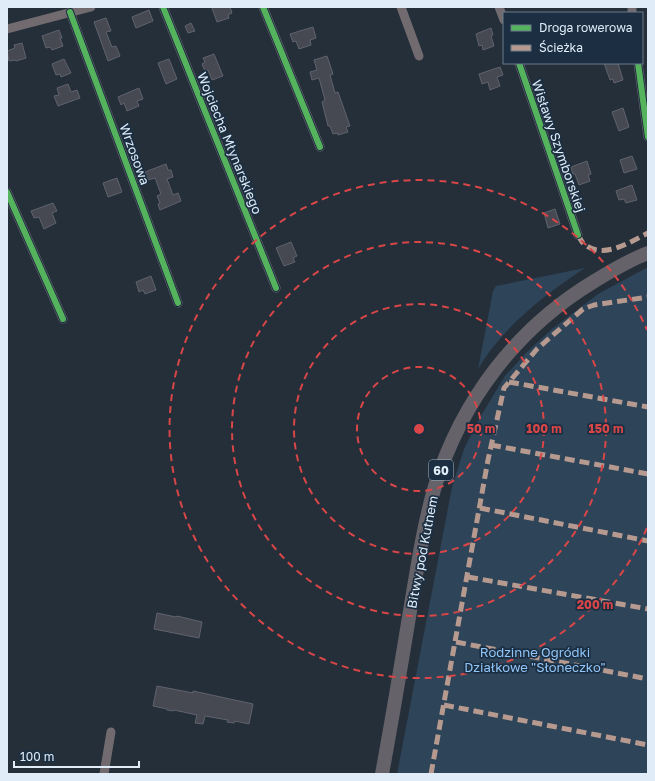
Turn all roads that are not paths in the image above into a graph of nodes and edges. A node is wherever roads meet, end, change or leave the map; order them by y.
1 (92, 7) edge
2 (163, 7) edge
3 (262, 7) edge
4 (401, 7) edge
5 (499, 7) edge
6 (70, 12) junction
7 (503, 17) edge
8 (7, 29) edge
9 (419, 56) dead end
10 (519, 64) edge
11 (638, 64) edge
12 (648, 137) edge
13 (320, 147) dead end
14 (7, 192) edge
15 (578, 235) dead end
16 (648, 253) edge
17 (276, 288) dead end
18 (178, 303) dead end
19 (63, 319) dead end
20 (111, 732) dead end
21 (104, 774) edge
22 (382, 774) edge

1 - 6 street
2 - 17 street, Wojciecha Młynarskiego
3 - 13 street
4 - 9 street
5 - 7 street
6 - 8 street
6 - 18 street, Wrzosowa
10 - 15 street, Wisławy Szymborskiej
11 - 12 street
14 - 19 street
16 - 22 main road, Bitwy pod Kutnem / 60
20 - 21 street

